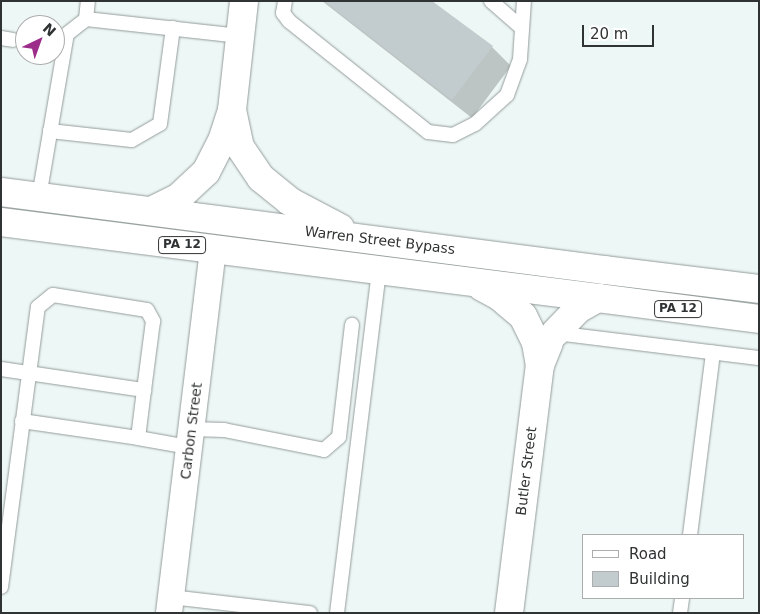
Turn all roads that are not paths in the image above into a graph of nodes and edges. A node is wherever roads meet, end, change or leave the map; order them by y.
1 (88, 1) edge
2 (244, 1) edge
3 (285, 1) edge
4 (491, 1) edge
5 (524, 1) edge
6 (86, 19) junction
7 (173, 28) junction
8 (522, 28) junction
9 (240, 36) junction
10 (232, 110) junction
11 (50, 131) junction
12 (1, 192) edge
13 (39, 197) junction
14 (151, 211) junction
15 (1, 222) edge
16 (357, 237) junction
17 (213, 249) junction
18 (379, 270) junction
19 (472, 282) junction
20 (759, 289) edge
21 (598, 298) junction
22 (759, 319) edge
23 (352, 325) dead end
24 (555, 333) junction
25 (713, 352) junction
26 (759, 358) edge
27 (540, 366) junction
28 (1, 369) edge
29 (28, 374) junction
30 (144, 390) junction
31 (22, 422) junction
32 (138, 438) junction
33 (190, 438) junction
34 (690, 534) edge
35 (1, 587) edge
36 (682, 599) edge
37 (170, 605) edge
38 (310, 613) edge
39 (338, 613) edge
40 (509, 613) edge
41 (680, 613) edge

1 - 6 lane
2 - 9 main road
3 - 8 lane
4 - 8 lane
5 - 8 lane
6 - 7 lane
6 - 11 lane
7 - 9 lane
7 - 11 lane
9 - 10 main road
10 - 14 main road
10 - 16 main road
11 - 13 lane
12 - 13 main road, Warren Street Bypass / PA 12
13 - 14 main road, Warren Street Bypass / PA 12
14 - 16 main road, Warren Street Bypass / PA 12
15 - 17 main road, PA 12
16 - 20 main road, Warren Street Bypass / PA 12
17 - 18 main road, PA 12
17 - 33 street, Carbon Street
18 - 19 main road, PA 12
18 - 39 lane
19 - 21 main road, PA 12
19 - 27 main road
21 - 22 main road, PA 12
21 - 24 main road, Butler Street
23 - 33 lane
24 - 25 lane
24 - 27 main road, Butler Street
25 - 26 lane
25 - 34 lane
27 - 40 main road, Butler Street
28 - 29 lane
29 - 30 lane
29 - 30 lane
29 - 31 lane
30 - 32 lane
31 - 32 lane
31 - 35 lane
32 - 33 lane
33 - 37 street, Carbon Street
36 - 41 lane
37 - 38 lane

